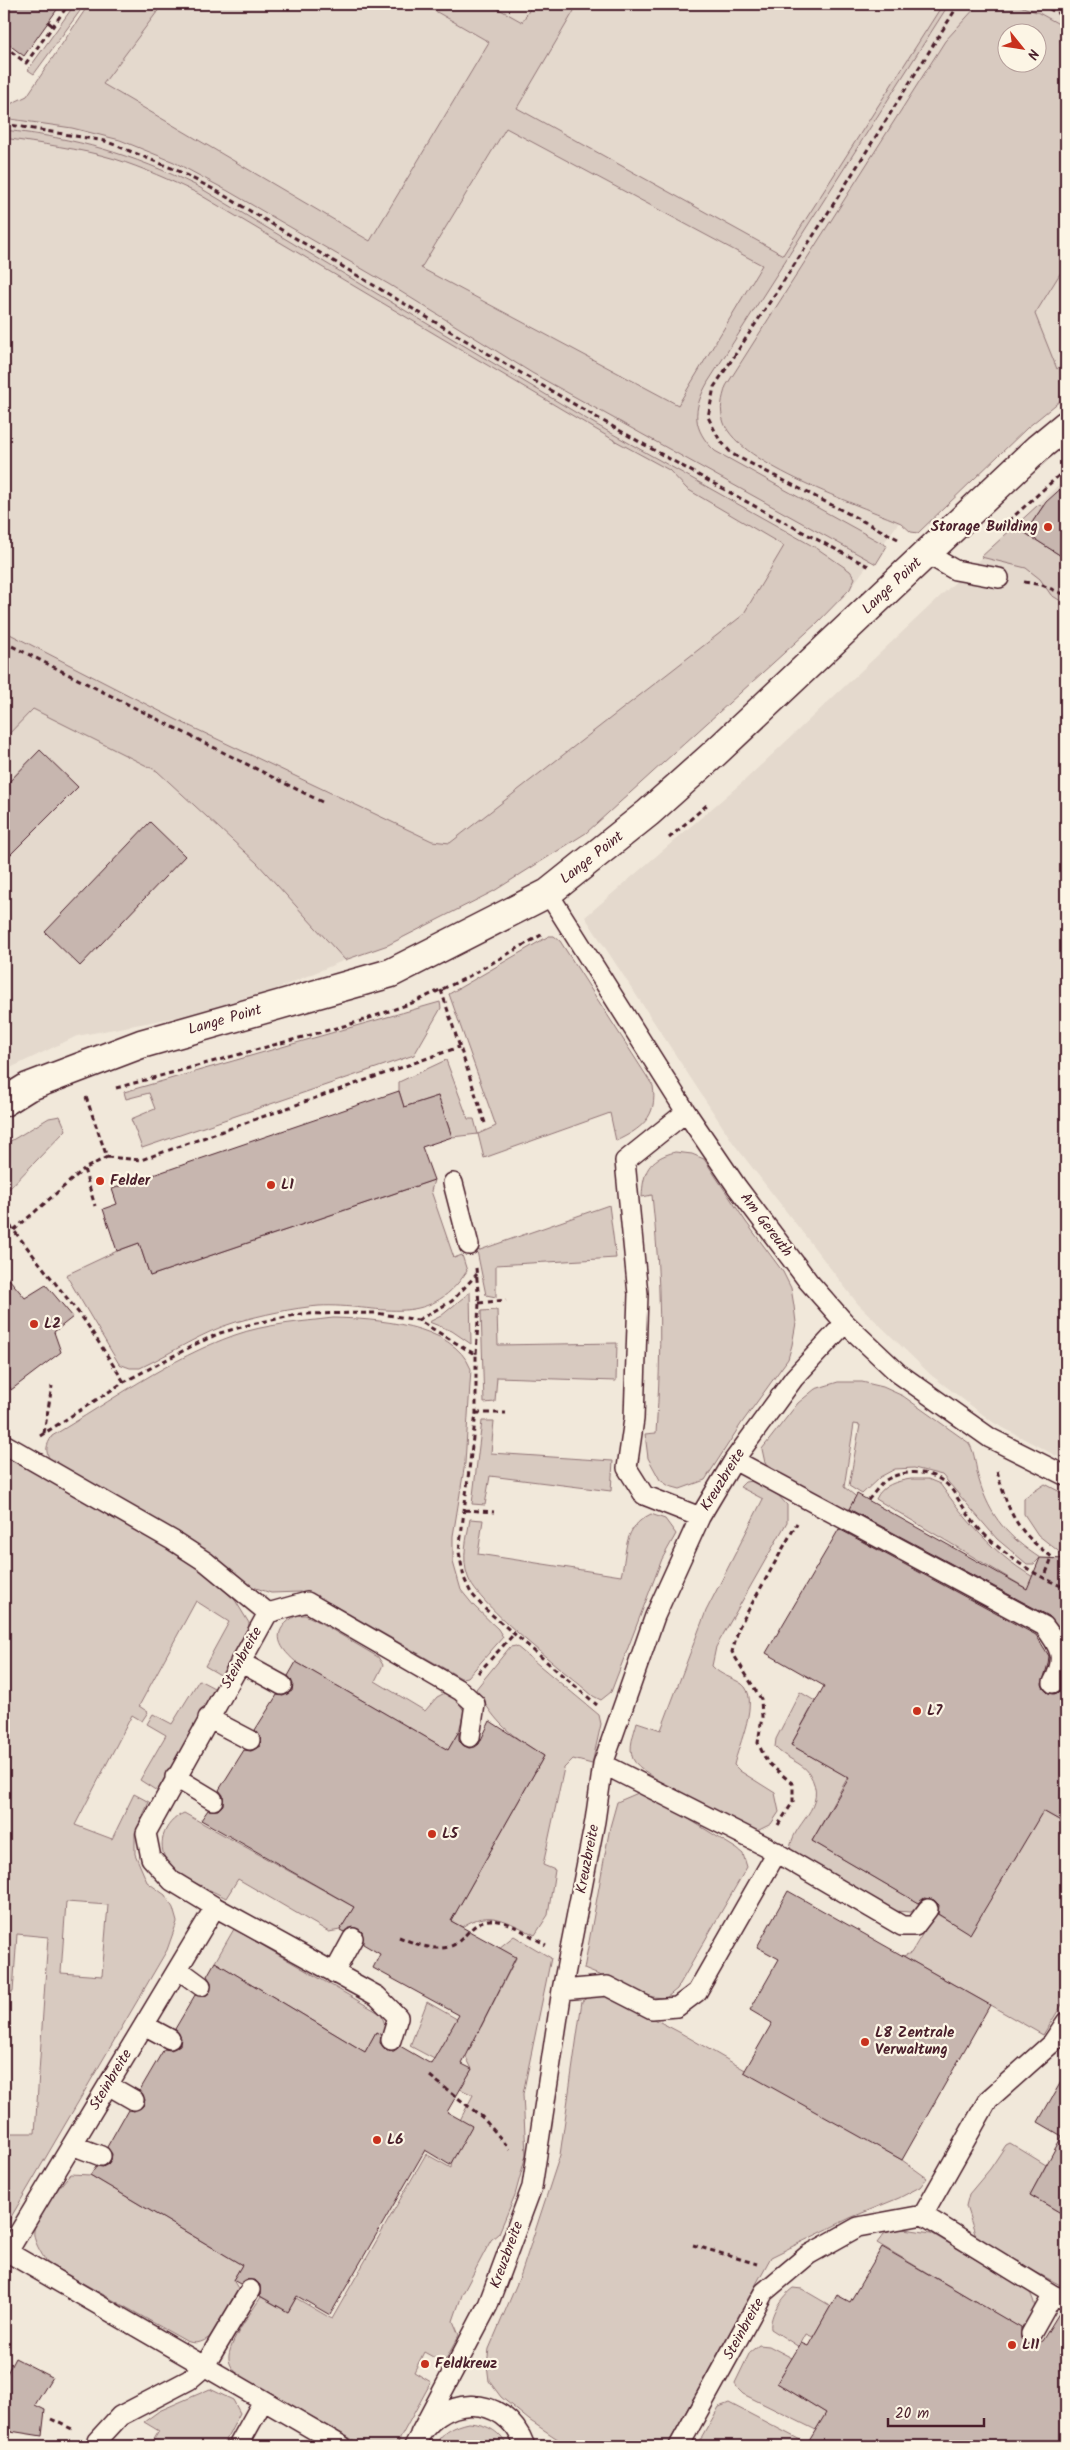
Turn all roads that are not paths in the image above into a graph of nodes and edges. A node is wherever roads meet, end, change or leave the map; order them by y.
1 (1066, 425) edge
2 (927, 554) junction
3 (999, 578) road end
4 (548, 892) junction
5 (4, 1102) edge
6 (686, 1112) junction
7 (452, 1183) dead end
8 (469, 1245) road end
9 (845, 1323) junction
10 (10, 1448) edge
11 (734, 1460) junction
12 (1066, 1476) edge
13 (700, 1517) junction
14 (268, 1612) junction
15 (240, 1662) junction
16 (1053, 1683) dead end
17 (282, 1686) dead end
18 (208, 1718) junction
19 (470, 1737) dead end
20 (250, 1740) dead end
21 (604, 1764) junction
22 (175, 1777) junction
23 (213, 1800) dead end
24 (771, 1849) junction
25 (215, 1907) junction
26 (928, 1909) dead end
27 (353, 1938) dead end
28 (178, 1969) junction
29 (334, 1973) junction
30 (201, 1986) dead end
31 (562, 1990) junction
32 (1066, 2022) edge
33 (144, 2025) junction
34 (170, 2039) dead end
35 (391, 2040) dead end
36 (108, 2085) junction
37 (134, 2100) dead end
38 (72, 2145) junction
39 (101, 2156) dead end
40 (924, 2215) junction
41 (6, 2252) edge
42 (250, 2290) dead end
43 (1060, 2298) edge
44 (1031, 2334) dead end
45 (204, 2367) junction
46 (263, 2401) junction
47 (417, 2440) edge
48 (95, 2446) edge
49 (238, 2446) edge
50 (342, 2446) edge
51 (525, 2446) edge
52 (679, 2446) edge

1 - 2 street, Lange Point
2 - 3 lane
2 - 4 street, Lange Point
4 - 5 street, Lange Point
4 - 6 lane, Am Gereuth
6 - 9 lane, Am Gereuth
6 - 13 lane
7 - 8 lane
9 - 11 lane, Kreuzbreite
9 - 12 lane, Am Gereuth
10 - 14 lane, Steinbreite
11 - 13 lane, Kreuzbreite
11 - 16 lane
13 - 21 lane, Kreuzbreite
14 - 15 lane, Steinbreite
14 - 19 lane
15 - 17 lane
15 - 18 lane, Steinbreite
18 - 20 lane
18 - 22 lane, Steinbreite
21 - 24 lane
21 - 31 lane, Kreuzbreite
22 - 23 lane
22 - 25 lane, Steinbreite
24 - 26 lane
24 - 31 lane
25 - 28 lane, Steinbreite
25 - 29 lane, Steinbreite
27 - 29 lane
28 - 30 lane
28 - 33 lane, Steinbreite
29 - 35 lane, Steinbreite
31 - 47 lane, Kreuzbreite
32 - 40 lane
33 - 34 lane
33 - 36 lane, Steinbreite
36 - 37 lane
36 - 38 lane, Steinbreite
38 - 39 lane
38 - 41 lane, Steinbreite
40 - 43 lane
40 - 52 lane, Steinbreite
41 - 45 lane, Steinbreite
42 - 45 lane
43 - 44 lane
45 - 46 lane, Steinbreite
45 - 48 lane
46 - 49 lane
46 - 50 lane, Steinbreite
47 - 51 lane

